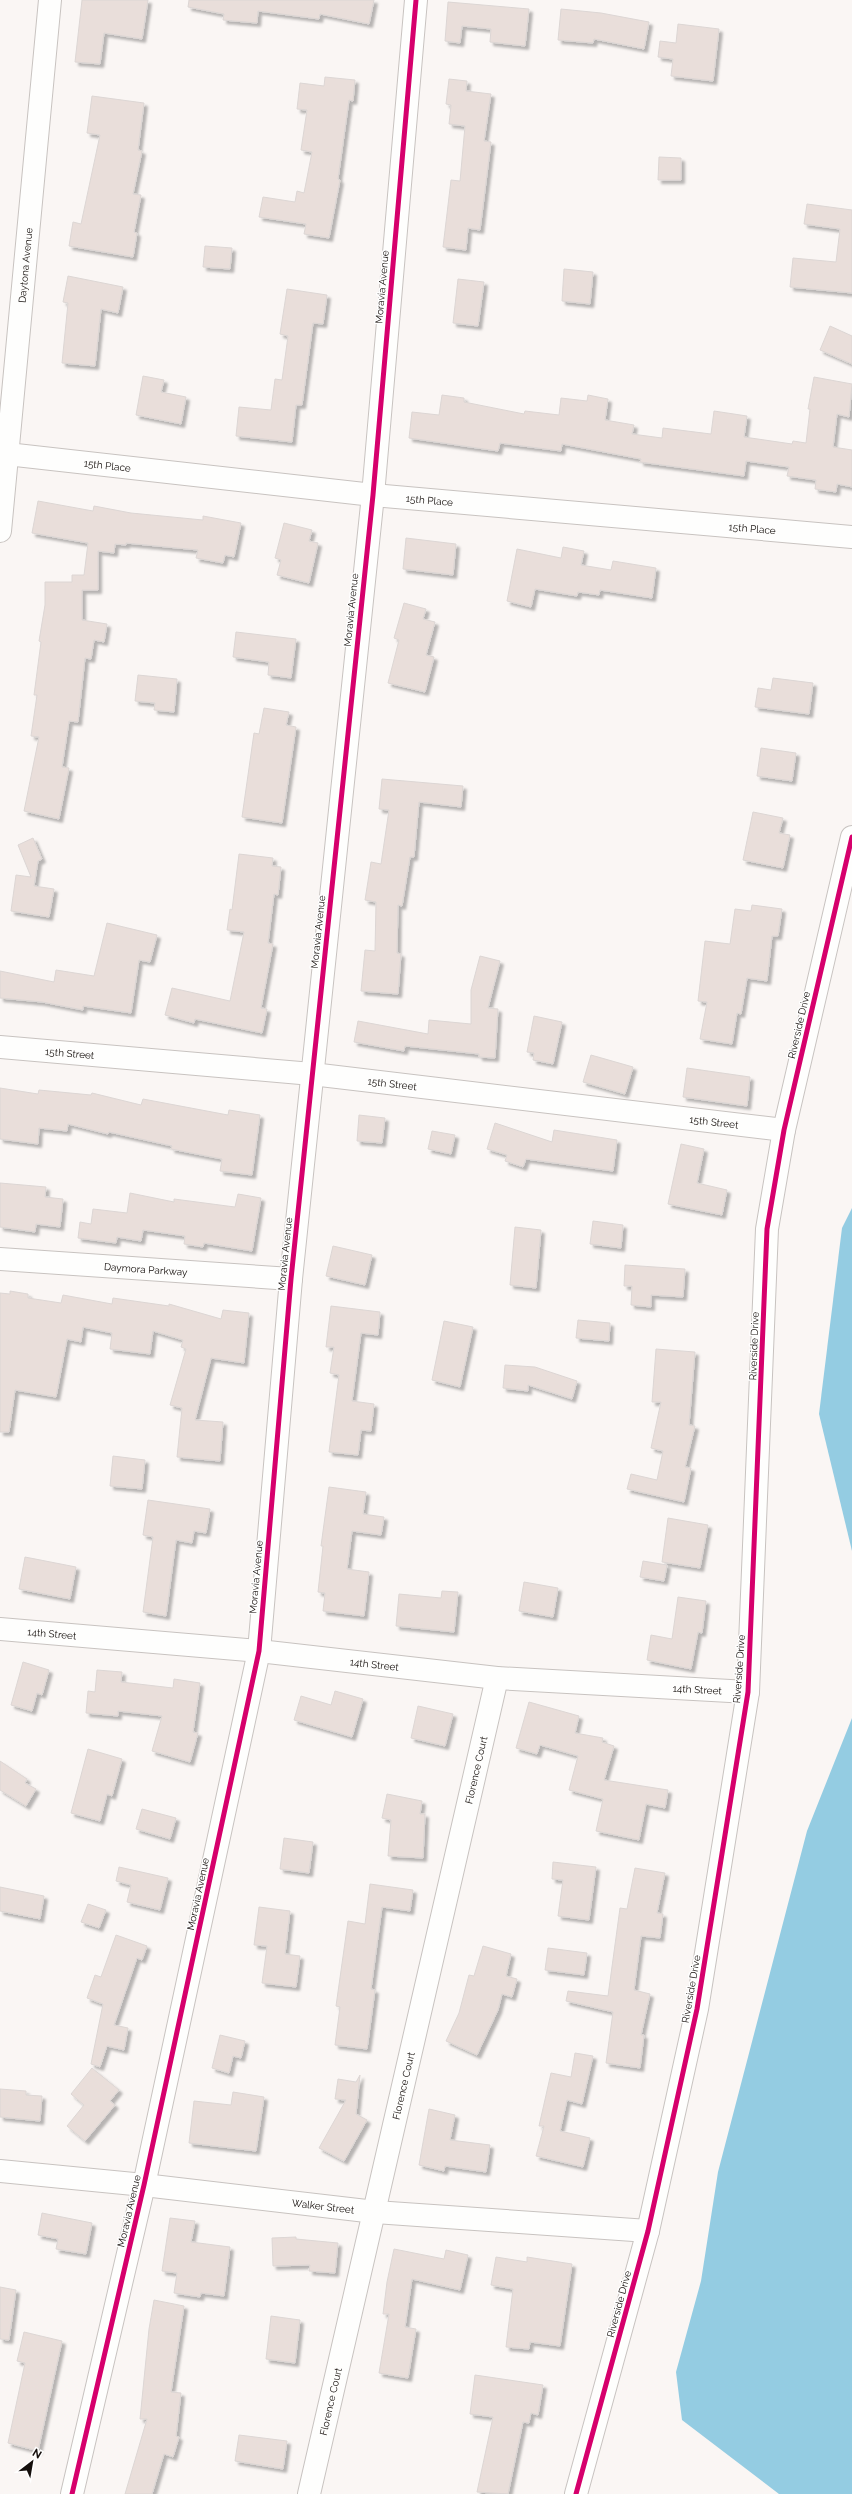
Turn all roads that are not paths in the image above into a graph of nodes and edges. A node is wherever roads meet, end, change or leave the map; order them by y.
1 (50, 0) edge
2 (416, 0) edge
3 (7, 454) junction
4 (372, 495) junction
5 (0, 531) edge
6 (852, 537) edge
7 (852, 837) edge
8 (0, 1048) edge
9 (312, 1074) junction
10 (784, 1130) junction
11 (0, 1259) edge
12 (291, 1279) junction
13 (0, 1629) edge
14 (259, 1651) junction
15 (497, 1678) junction
16 (748, 1692) junction
17 (0, 2172) edge
18 (144, 2185) junction
19 (374, 2212) junction
20 (648, 2231) junction
21 (72, 2494) edge
22 (308, 2494) edge
23 (576, 2494) edge

1 - 3 street, Daytona Avenue
2 - 4 street, Moravia Avenue
3 - 4 street, 15th Place
3 - 5 street, Daytona Avenue
4 - 6 street, 15th Place
4 - 9 street, Moravia Avenue
7 - 10 street, Riverside Drive
8 - 9 street, 15th Street
9 - 10 street, 15th Street
9 - 12 street, Moravia Avenue
10 - 16 street, Riverside Drive
11 - 12 street, Daymora Parkway
12 - 14 street, Moravia Avenue
13 - 14 street, 14th Street
14 - 15 street, 14th Street
14 - 18 street, Moravia Avenue
15 - 16 street, 14th Street
15 - 19 street, Florence Court
16 - 20 street, Riverside Drive
17 - 18 street, Walker Street
18 - 19 street, Walker Street
18 - 21 street, Moravia Avenue
19 - 20 street, Walker Street
19 - 22 street, Florence Court
20 - 23 street, Riverside Drive

